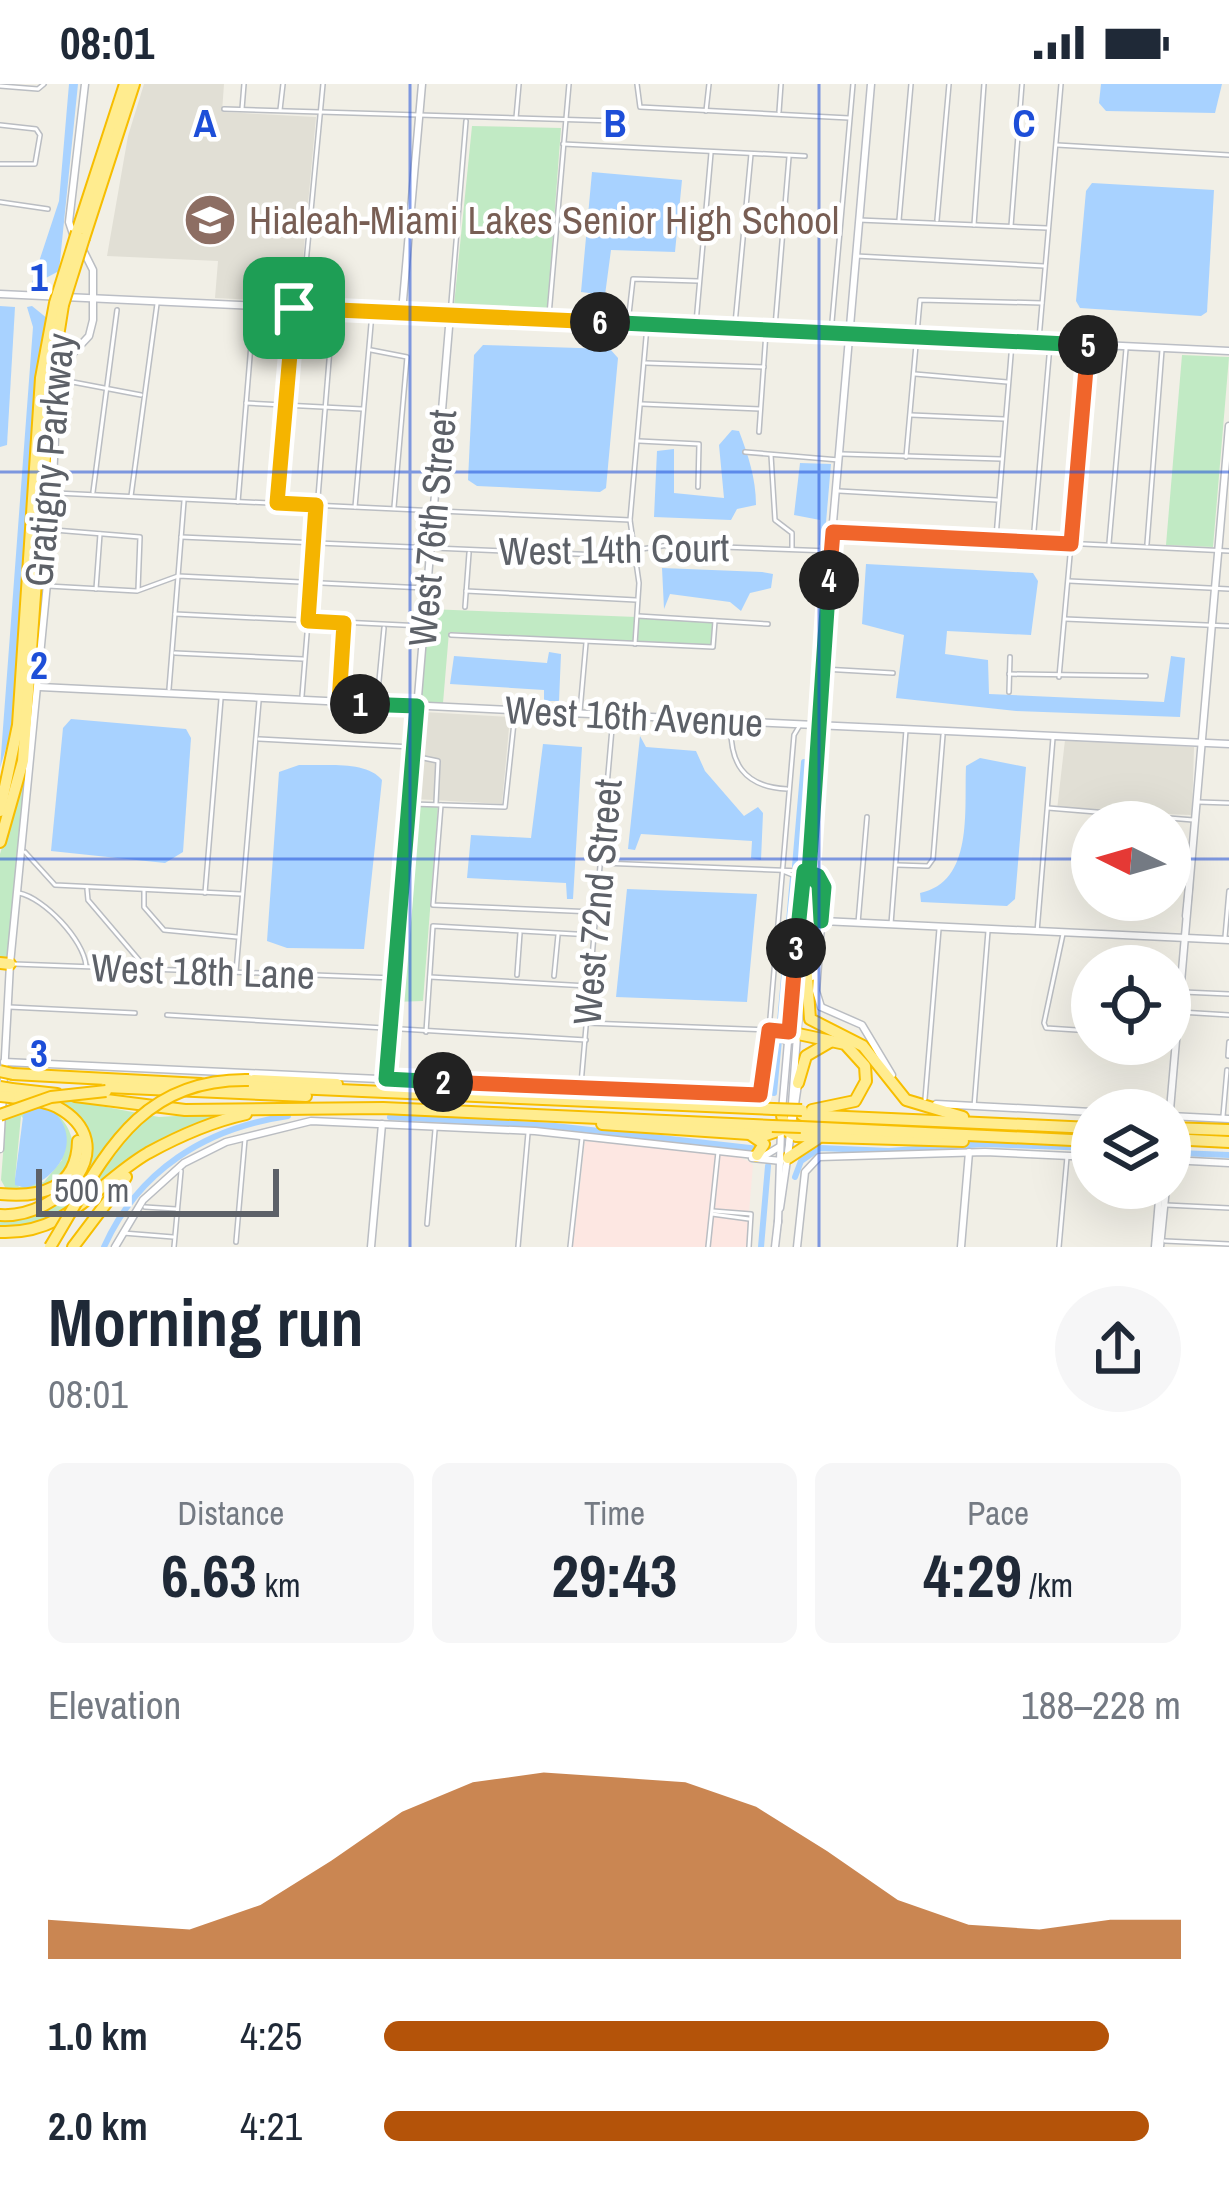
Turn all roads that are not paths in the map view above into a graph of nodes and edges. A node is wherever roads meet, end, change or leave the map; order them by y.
1 (44, 84) edge
2 (85, 84) edge
3 (130, 84) edge
4 (244, 84) edge
5 (283, 84) edge
6 (322, 84) edge
7 (422, 84) edge
8 (519, 84) edge
9 (569, 84) edge
10 (637, 84) edge
11 (709, 84) edge
12 (781, 84) edge
13 (853, 84) edge
14 (871, 84) edge
15 (911, 84) edge
16 (949, 84) edge
17 (984, 84) edge
18 (1022, 84) edge
19 (1060, 84) edge
20 (0, 86) edge
21 (224, 110) dead end
22 (242, 110) junction
23 (280, 110) junction
24 (706, 111) junction
25 (320, 112) junction
26 (778, 114) junction
27 (420, 117) junction
28 (851, 118) junction
29 (466, 119) junction
30 (515, 120) junction
31 (615, 121) dead end
32 (565, 124) junction
33 (0, 125) edge
34 (563, 144) junction
35 (1055, 145) junction
36 (711, 151) junction
37 (751, 152) junction
38 (1229, 154) edge
39 (789, 155) junction
40 (805, 156) dead end
41 (0, 164) edge
42 (0, 202) edge
43 (48, 208) dead end
44 (859, 220) junction
45 (898, 221) junction
46 (937, 223) junction
47 (974, 225) junction
48 (1011, 226) junction
49 (1048, 228) junction
50 (856, 256) junction
51 (1046, 266) junction
52 (700, 281) junction
53 (0, 294) edge
54 (94, 298) junction
55 (158, 302) junction
56 (1042, 303) junction
57 (59, 304) junction
58 (255, 306) junction
59 (298, 308) junction
60 (117, 310) dead end
61 (333, 310) junction
62 (372, 311) junction
63 (403, 313) junction
64 (450, 315) junction
65 (549, 320) junction
66 (628, 323) junction
67 (648, 325) junction
68 (696, 327) junction
69 (735, 328) junction
70 (770, 330) junction
71 (831, 333) junction
72 (850, 334) junction
73 (916, 337) junction
74 (1012, 341) junction
75 (1039, 342) junction
76 (1050, 343) junction
77 (1089, 345) junction
78 (1126, 347) junction
79 (1162, 348) junction
80 (368, 350) junction
81 (1229, 351) edge
82 (644, 363) junction
83 (764, 368) junction
84 (913, 374) junction
85 (59, 380) junction
86 (1009, 382) junction
87 (106, 384) junction
88 (142, 396) junction
89 (246, 403) junction
90 (640, 404) junction
91 (285, 405) junction
92 (325, 407) junction
93 (364, 409) junction
94 (760, 409) junction
95 (909, 415) junction
96 (1006, 420) junction
97 (1229, 426) edge
98 (759, 432) dead end
99 (1228, 438) edge
100 (637, 441) junction
101 (745, 452) dead end
102 (771, 454) junction
103 (840, 457) junction
104 (906, 457) junction
105 (1002, 459) junction
106 (1227, 476) edge
107 (698, 487) dead end
108 (837, 491) junction
109 (53, 493) junction
110 (93, 494) junction
111 (131, 496) junction
112 (184, 500) junction
113 (999, 500) junction
114 (238, 502) junction
115 (277, 503) junction
116 (316, 505) junction
117 (355, 507) junction
118 (393, 508) junction
119 (433, 511) junction
120 (1225, 513) edge
121 (630, 520) junction
122 (52, 530) junction
123 (100, 532) junction
124 (833, 532) junction
125 (181, 537) junction
126 (996, 540) junction
127 (1033, 542) junction
128 (314, 543) junction
129 (1071, 544) junction
130 (1109, 546) junction
131 (1147, 546) junction
132 (430, 548) junction
133 (792, 549) junction
134 (632, 550) junction
135 (470, 551) junction
136 (832, 551) junction
137 (1218, 551) junction
138 (1229, 551) edge
139 (178, 576) junction
140 (1068, 581) junction
141 (311, 583) junction
142 (47, 586) junction
143 (427, 588) junction
144 (1214, 588) junction
145 (96, 589) junction
146 (1229, 589) edge
147 (466, 591) junction
148 (137, 592) junction
149 (638, 600) junction
150 (464, 607) dead end
151 (175, 614) junction
152 (637, 616) junction
153 (1065, 619) junction
154 (308, 621) junction
155 (715, 621) junction
156 (344, 623) junction
157 (768, 624) dead end
158 (384, 625) junction
159 (1211, 625) junction
160 (424, 626) junction
161 (1229, 626) edge
162 (452, 634) dead end
163 (586, 641) junction
164 (635, 644) junction
165 (171, 653) junction
166 (1010, 657) dead end
167 (305, 660) junction
168 (820, 668) junction
169 (893, 673) dead end
170 (1009, 674) junction
171 (1146, 676) dead end
172 (1059, 677) junction
173 (39, 688) junction
174 (1009, 692) dead end
175 (169, 695) junction
176 (221, 697) junction
177 (259, 699) junction
178 (302, 701) junction
179 (339, 703) junction
180 (376, 704) junction
181 (417, 706) junction
182 (515, 711) junction
183 (579, 715) junction
184 (613, 716) junction
185 (731, 721) junction
186 (788, 724) junction
187 (801, 724) junction
188 (815, 725) junction
189 (907, 728) junction
190 (944, 730) junction
191 (794, 735) junction
192 (1053, 736) junction
193 (256, 739) junction
194 (1202, 743) junction
195 (1229, 744) edge
196 (413, 752) junction
197 (789, 789) junction
198 (3, 794) edge
199 (1197, 802) junction
200 (1229, 803) edge
201 (410, 804) junction
202 (438, 805) junction
203 (1047, 807) junction
204 (0, 812) edge
205 (867, 817) dead end
206 (1195, 820) junction
207 (0, 842) edge
208 (22, 850) junction
209 (601, 863) junction
210 (895, 865) junction
211 (781, 870) junction
212 (808, 874) junction
213 (820, 883) junction
214 (87, 887) junction
215 (805, 887) junction
216 (144, 890) junction
217 (1229, 891) edge
218 (205, 892) junction
219 (17, 893) junction
220 (242, 894) junction
221 (596, 912) junction
222 (819, 918) junction
223 (858, 923) junction
224 (891, 925) junction
225 (940, 927) junction
226 (988, 929) junction
227 (520, 931) junction
228 (1037, 932) junction
229 (558, 933) junction
230 (1063, 933) junction
231 (804, 934) junction
232 (594, 935) junction
233 (238, 937) junction
234 (1184, 939) junction
235 (1227, 940) edge
236 (1184, 945) edge
237 (5, 963) edge
238 (86, 967) junction
239 (147, 970) junction
240 (236, 974) junction
241 (517, 975) dead end
242 (554, 976) dead end
243 (430, 977) junction
244 (395, 978) junction
245 (590, 986) junction
246 (1191, 992) edge
247 (1229, 994) edge
248 (7, 1007) junction
249 (135, 1012) dead end
250 (1191, 1013) edge
251 (167, 1015) dead end
252 (1229, 1015) edge
253 (587, 1023) junction
254 (390, 1025) junction
255 (769, 1030) junction
256 (1071, 1030) edge
257 (426, 1032) junction
258 (795, 1033) junction
259 (833, 1036) junction
260 (586, 1040) junction
261 (1229, 1042) edge
262 (788, 1047) junction
263 (1228, 1056) edge
264 (1227, 1070) edge
265 (386, 1079) junction
266 (5, 1083) edge
267 (798, 1083) junction
268 (106, 1089) junction
269 (580, 1089) junction
270 (484, 1096) junction
271 (357, 1102) junction
272 (924, 1102) junction
273 (277, 1108) junction
274 (0, 1112) edge
275 (63, 1112) junction
276 (970, 1112) junction
277 (1071, 1112) edge
278 (563, 1116) junction
279 (1191, 1120) edge
280 (382, 1124) junction
281 (786, 1124) junction
282 (436, 1126) junction
283 (1071, 1129) edge
284 (528, 1131) junction
285 (1071, 1131) edge
286 (1228, 1132) edge
287 (748, 1134) junction
288 (1071, 1134) edge
289 (1191, 1135) edge
290 (582, 1136) junction
291 (245, 1137) junction
292 (820, 1138) junction
293 (1032, 1138) junction
294 (166, 1145) junction
295 (0, 1149) edge
296 (718, 1150) junction
297 (969, 1152) junction
298 (750, 1154) junction
299 (782, 1156) junction
300 (1067, 1156) junction
301 (1071, 1156) edge
302 (1191, 1161) edge
303 (1229, 1163) edge
304 (178, 1166) junction
305 (4, 1192) edge
306 (1191, 1206) edge
307 (145, 1207) dead end
308 (1229, 1208) edge
309 (178, 1209) junction
310 (1161, 1209) edge
311 (711, 1212) junction
312 (3, 1215) edge
313 (428, 1224) dead end
314 (4, 1232) edge
315 (121, 1233) junction
316 (175, 1237) junction
317 (236, 1242) dead end
318 (1229, 1244) edge
319 (1159, 1245) edge
320 (50, 1247) edge
321 (73, 1247) edge
322 (115, 1247) edge
323 (174, 1247) edge
324 (371, 1247) edge
325 (518, 1247) edge
326 (570, 1247) edge
327 (708, 1247) edge
328 (749, 1247) edge
329 (775, 1247) edge
330 (797, 1247) edge
331 (961, 1247) edge
332 (1059, 1247) edge

1 - 20 street
2 - 54 street
3 - 57 highway, Gratigny Parkway, bridge
4 - 22 street
5 - 23 street
6 - 25 street
7 - 27 street
8 - 30 street
9 - 32 street
10 - 24 street
11 - 24 street
12 - 26 street
13 - 28 street
14 - 44 street
15 - 45 street
16 - 46 street
17 - 47 street
18 - 48 street
19 - 35 street
21 - 22 street
22 - 23 street
23 - 25 street
24 - 26 street
25 - 27 street
25 - 59 street
26 - 28 street
27 - 29 street
27 - 63 street
28 - 71 street
29 - 30 street
29 - 64 street, West 76th Street
30 - 32 street
31 - 32 street
32 - 34 street
33 - 41 street
34 - 36 street
34 - 65 street
35 - 38 street
35 - 49 street
36 - 37 street
36 - 52 street
37 - 39 street
37 - 69 street
39 - 40 street
39 - 70 street
42 - 43 street
44 - 45 street
44 - 50 street
45 - 46 street
46 - 47 street
47 - 48 street
48 - 49 street
49 - 51 street
50 - 51 street
50 - 72 street
51 - 56 street
52 - 66 street
52 - 68 street
53 - 54 street
54 - 55 street
54 - 85 street
55 - 58 street
55 - 88 street
56 - 73 street
56 - 75 street
57 - 198 highway, Gratigny Parkway
57 - 207 highway, Gratigny Parkway
58 - 59 street
58 - 89 street
59 - 61 street
59 - 91 street
60 - 87 street
61 - 62 street
61 - 92 street
62 - 63 street
62 - 80 street
63 - 64 street
64 - 65 street
64 - 119 street, West 76th Street
65 - 66 street
66 - 67 street
67 - 68 street
67 - 82 street
68 - 69 street
69 - 70 street
70 - 71 street
70 - 83 street
71 - 72 street
72 - 73 street
72 - 103 street
73 - 74 street
73 - 84 street
74 - 75 street
74 - 86 street
75 - 76 street
76 - 77 street
76 - 127 street
77 - 78 street
77 - 129 street
78 - 79 street
78 - 130 street
79 - 81 street
79 - 131 street
80 - 93 street
80 - 118 street
82 - 83 street
82 - 90 street
83 - 94 street
84 - 86 street
84 - 95 street
85 - 87 street
85 - 109 street
86 - 96 street
87 - 88 street
87 - 110 street
88 - 111 street
89 - 91 street
89 - 114 street
90 - 94 street
90 - 100 street
91 - 92 street
91 - 115 street
92 - 93 street
92 - 116 street
93 - 117 street
94 - 98 street
95 - 96 street
95 - 104 street
96 - 105 street
97 - 99 street
99 - 106 street
100 - 107 street
100 - 121 street
101 - 102 street
102 - 103 street
102 - 133 street
103 - 104 street
103 - 108 street
104 - 105 street
105 - 113 street
106 - 120 street
108 - 113 street
108 - 124 street
109 - 110 street
109 - 122 street
110 - 111 street
111 - 112 street
112 - 114 street
112 - 125 street
113 - 126 street
114 - 115 street
115 - 116 street
116 - 117 street
116 - 128 street
117 - 118 street
118 - 119 street
119 - 121 street
119 - 132 street, West 76th Street
120 - 137 street
121 - 134 street
122 - 123 street
122 - 142 street
123 - 145 street
123 - 148 street
124 - 126 street
124 - 136 street
125 - 128 street, West 14th Court
125 - 139 street
126 - 127 street
127 - 129 street
128 - 132 street, West 14th Court
128 - 141 street
129 - 130 street
129 - 140 street
130 - 131 street
131 - 137 street
132 - 135 street, West 14th Court
132 - 143 street, West 76th Street
133 - 134 street, West 14th Court
133 - 136 street, West 14th Court
134 - 135 street, West 14th Court
134 - 149 street
135 - 147 street
136 - 168 street
137 - 138 street
137 - 144 street
139 - 141 street
139 - 148 street
139 - 151 street
140 - 144 street
140 - 153 street
141 - 143 street
141 - 154 street
142 - 145 street
142 - 173 street
143 - 160 street, West 76th Street
144 - 146 street
144 - 159 street
145 - 148 street
147 - 149 street
147 - 150 street
149 - 152 street
151 - 154 street
151 - 165 street
152 - 155 street
152 - 164 street
153 - 159 street
153 - 172 street
154 - 156 street
154 - 167 street
155 - 157 street
155 - 164 street
156 - 158 street
156 - 179 street
158 - 160 street
158 - 180 street
159 - 161 street
159 - 194 street
160 - 181 street, West 76th Street
162 - 163 street
163 - 164 street
163 - 183 street
165 - 167 street
165 - 175 street
166 - 170 street
167 - 178 street
168 - 169 street
168 - 188 street
170 - 172 street
170 - 174 street
171 - 172 street
173 - 175 street, West 16th Avenue
173 - 208 street
175 - 176 street, West 16th Avenue
176 - 177 street, West 16th Avenue
176 - 218 street
177 - 178 street, West 16th Avenue
177 - 193 street
178 - 179 street, West 16th Avenue
179 - 180 street, West 16th Avenue
180 - 181 street, West 16th Avenue
181 - 182 street, West 16th Avenue
181 - 196 street, West 76th Street
182 - 183 street, West 16th Avenue
182 - 202 street
183 - 184 street, West 16th Avenue
184 - 185 street, West 16th Avenue
184 - 209 street, West 72nd Street
185 - 186 street, West 16th Avenue
185 - 197 street
186 - 187 street, West 16th Avenue
186 - 191 street
187 - 188 street, West 16th Avenue
187 - 191 street
188 - 189 street, West 16th Avenue
188 - 212 street
189 - 190 street, West 16th Avenue
189 - 210 street
190 - 192 street, West 16th Avenue
190 - 210 street
191 - 197 street
192 - 194 street, West 16th Avenue
192 - 203 street
193 - 196 street
193 - 220 street
194 - 195 street, West 16th Avenue
194 - 199 street
196 - 201 street, West 76th Street
196 - 202 street
197 - 211 street
198 - 204 highway, Gratigny Parkway
199 - 200 street
199 - 206 street
201 - 202 street
201 - 244 street, West 76th Street
202 - 221 street
203 - 206 street
203 - 228 street
205 - 223 street
206 - 234 street
208 - 214 street
208 - 219 street
209 - 211 street
209 - 221 street, West 72nd Street
210 - 224 street
211 - 212 street
211 - 215 street
211 - 255 street
212 - 213 street
212 - 215 street
213 - 215 street
213 - 222 street
214 - 216 street
214 - 239 street
215 - 231 street
215 - 258 street
216 - 218 street
216 - 233 street
217 - 235 street
218 - 220 street
219 - 237 street
219 - 238 street
220 - 233 street
221 - 232 street, West 72nd Street
222 - 223 street
222 - 272 street
223 - 224 street
224 - 225 street
225 - 226 street
225 - 272 street
226 - 228 street
226 - 276 street
227 - 229 street
227 - 241 street
227 - 243 street
228 - 230 street
229 - 232 street
229 - 242 street
230 - 234 street
230 - 256 street
231 - 258 street
231 - 259 highway
232 - 245 street, West 72nd Street
233 - 240 street
234 - 235 street
234 - 236 street
237 - 238 street, West 18th Lane
237 - 248 street
238 - 239 street, West 18th Lane
239 - 240 street, West 18th Lane
240 - 244 street, West 18th Lane
243 - 245 street
243 - 257 street
244 - 254 street, West 76th Street
245 - 253 street, West 72nd Street
246 - 247 street
248 - 249 street
248 - 266 street
250 - 252 street
251 - 254 street
253 - 255 street
253 - 260 street, West 72nd Street
254 - 257 street
254 - 265 street, West 76th Street
255 - 258 street
255 - 262 street
255 - 269 street
257 - 260 street
258 - 259 highway
258 - 262 street
258 - 267 street
258 - 281 street
259 - 267 highway
259 - 276 highway
259 - 281 highway
260 - 269 street, West 72nd Street
261 - 263 street
262 - 281 street
264 - 286 street
265 - 266 street
265 - 269 street
266 - 270 highway
266 - 271 highway
266 - 273 highway
266 - 275 highway
266 - 295 street
267 - 281 street
268 - 271 highway
268 - 274 highway, bridge
268 - 281 highway
270 - 281 highway
270 - 320 highway, bridge
271 - 281 highway
272 - 276 street
273 - 278 highway
273 - 294 highway
275 - 305 highway
275 - 312 highway
276 - 277 street
276 - 281 highway
276 - 283 highway
278 - 281 highway
278 - 287 highway
279 - 286 street
280 - 282 street
280 - 291 street
280 - 324 street
281 - 285 highway
281 - 287 highway
281 - 292 highway
281 - 293 highway
281 - 299 highway
281 - 299 street
282 - 284 street
282 - 313 street
284 - 290 street
284 - 325 street
286 - 289 highway
287 - 298 highway
288 - 293 highway
290 - 296 street
290 - 326 street
291 - 304 street
291 - 317 street
292 - 293 highway
292 - 299 highway
294 - 314 highway
294 - 321 highway
296 - 298 street
296 - 311 street
297 - 300 street
297 - 330 street
297 - 331 street
298 - 299 street
298 - 299 street
299 - 329 street
300 - 301 street
300 - 332 street
302 - 303 street
304 - 309 street
304 - 315 street
306 - 308 street
307 - 309 street
309 - 316 street
310 - 319 street
311 - 327 street
311 - 328 street
315 - 316 street
315 - 322 street
316 - 323 street
318 - 319 street

